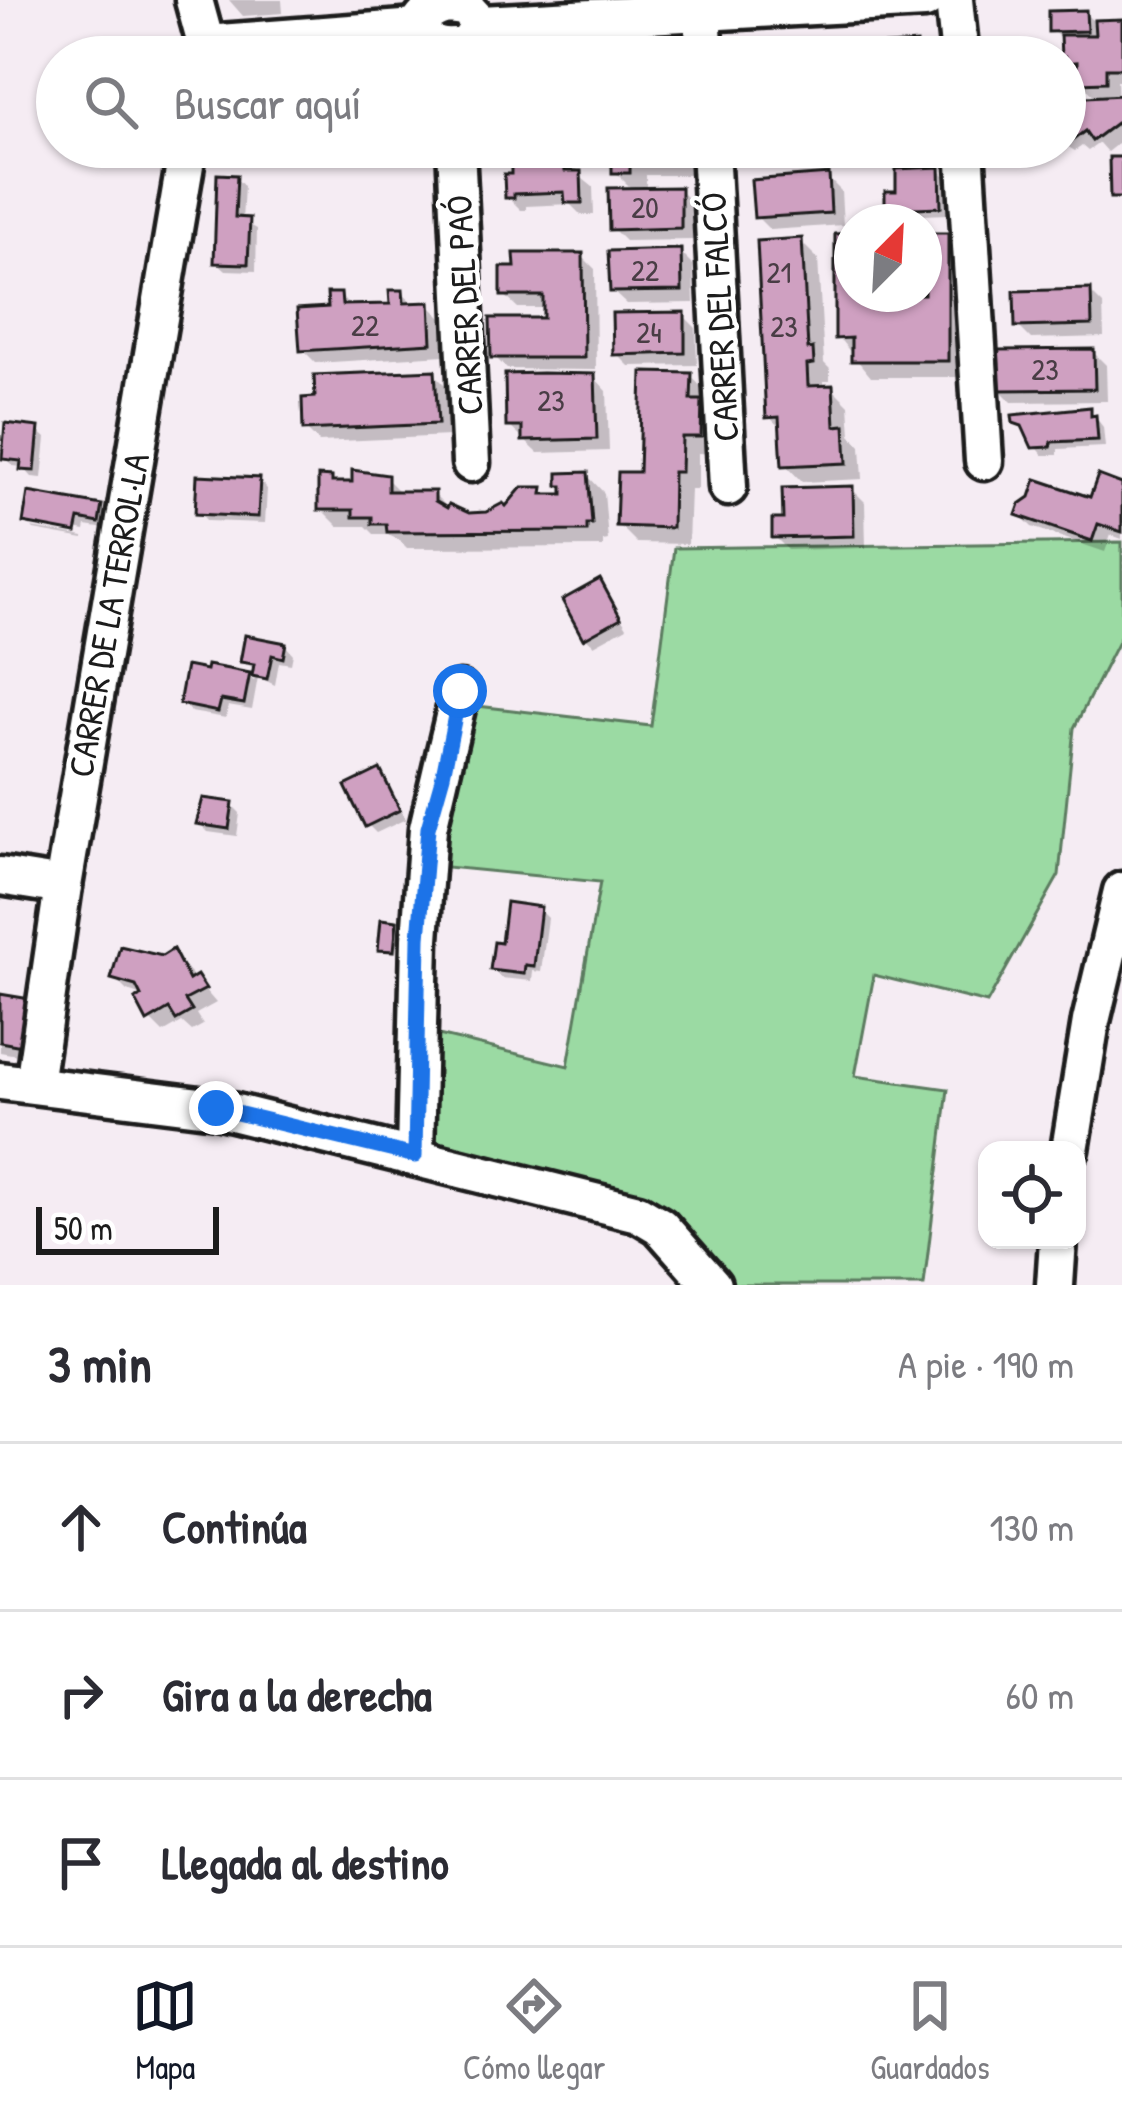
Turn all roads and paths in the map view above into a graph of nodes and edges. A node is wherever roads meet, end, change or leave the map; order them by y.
1 (194, 0) edge
2 (926, 0) edge
3 (954, 0) edge
4 (448, 2) edge
5 (702, 6) edge
6 (481, 24) junction
7 (417, 28) junction
8 (202, 36) edge
9 (340, 36) edge
10 (422, 36) edge
11 (473, 36) edge
12 (704, 36) edge
13 (958, 36) edge
14 (184, 168) edge
15 (711, 168) edge
16 (966, 168) edge
17 (452, 171) edge
18 (984, 461) dead end
19 (471, 463) dead end
20 (728, 487) dead end
21 (460, 691) dead end
22 (0, 876) edge
23 (63, 886) junction
24 (1122, 891) edge
25 (17, 1082) edge
26 (1071, 1141) edge
27 (415, 1156) junction
28 (1057, 1249) edge
29 (712, 1285) edge
30 (1055, 1285) edge

1 - 8 street
2 - 5 street
3 - 13 street
4 - 6 street
4 - 7 street
5 - 6 street
5 - 12 street
6 - 11 street
7 - 9 street
7 - 10 street
14 - 23 street, CARRER DE LA TERROL·LA
15 - 20 street, CARRER DEL FALCÓ
16 - 18 street
17 - 19 street, CARRER DEL PAÓ
21 - 27 street
22 - 23 street
23 - 25 street, CARRER DE LA TERROL·LA
24 - 26 street
25 - 27 street
27 - 29 street
28 - 30 street

